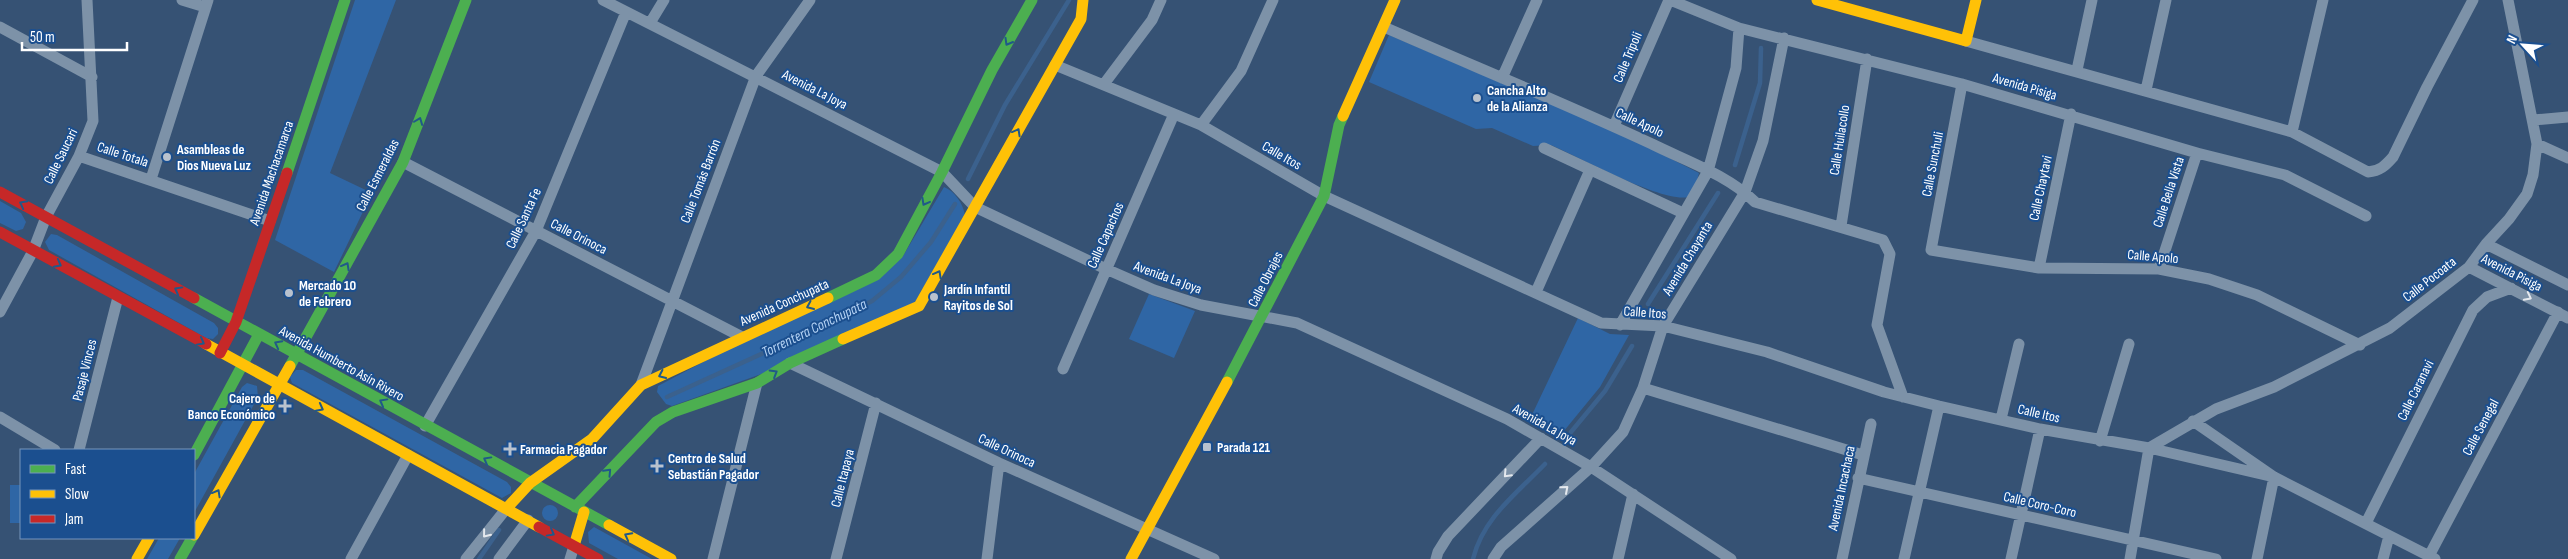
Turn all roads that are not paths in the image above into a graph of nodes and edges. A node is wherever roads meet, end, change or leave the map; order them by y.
1 (87, 0) edge
2 (182, 0) edge
3 (345, 0) edge
4 (466, 0) edge
5 (603, 0) edge
6 (664, 0) edge
7 (810, 0) edge
8 (1032, 0) edge
9 (1082, 0) edge
10 (1161, 0) edge
11 (1274, 0) edge
12 (1395, 0) edge
13 (1537, 0) edge
14 (1669, 0) edge
15 (1818, 0) edge
16 (1976, 0) edge
17 (2092, 0) edge
18 (2166, 0) edge
19 (2323, 0) edge
20 (2473, 0) edge
21 (2508, 0) edge
22 (207, 4) edge
23 (1845, 4) edge
24 (626, 12) junction
25 (650, 23) junction
26 (0, 27) edge
27 (1384, 27) junction
28 (1739, 28) junction
29 (1784, 38) junction
30 (1966, 41) junction
31 (1867, 59) junction
32 (1054, 64) junction
33 (2077, 70) junction
34 (756, 76) junction
35 (92, 77) junction
36 (1502, 78) junction
37 (1104, 84) junction
38 (1962, 84) junction
39 (2146, 90) junction
40 (1174, 114) junction
41 (2071, 114) junction
42 (2568, 117) edge
43 (2533, 120) junction
44 (1201, 125) junction
45 (1614, 126) junction
46 (2292, 132) junction
47 (2537, 144) junction
48 (1544, 148) dead end
49 (2196, 153) junction
50 (79, 156) junction
51 (2568, 158) edge
52 (403, 162) junction
53 (1590, 170) junction
54 (1708, 171) junction
55 (942, 172) junction
56 (151, 179) junction
57 (0, 192) edge
58 (1745, 192) junction
59 (1324, 196) junction
60 (974, 207) junction
61 (1683, 213) junction
62 (2366, 216) dead end
63 (46, 217) junction
64 (270, 221) junction
65 (1841, 226) junction
66 (536, 231) junction
67 (0, 232) edge
68 (2486, 244) junction
69 (1931, 250) joint
70 (34, 251) junction
71 (2469, 267) junction
72 (2039, 268) junction
73 (1106, 269) junction
74 (2159, 269) junction
75 (2568, 285) edge
76 (2511, 288) junction
77 (1536, 292) junction
78 (118, 297) junction
79 (672, 299) junction
80 (0, 312) edge
81 (2563, 315) edge
82 (1262, 318) junction
83 (236, 322) junction
84 (1620, 325) junction
85 (1663, 326) junction
86 (259, 334) junction
87 (742, 337) junction
88 (2019, 344) dead end
89 (2129, 344) dead end
90 (2360, 345) junction
91 (220, 353) junction
92 (297, 355) junction
93 (790, 363) junction
94 (242, 366) junction
95 (1063, 368) dead end
96 (757, 383) junction
97 (277, 385) junction
98 (641, 385) junction
99 (1643, 388) junction
100 (1903, 397) junction
101 (876, 404) junction
102 (1939, 406) junction
103 (0, 417) edge
104 (2001, 419) junction
105 (2193, 421) junction
106 (1871, 424) dead end
107 (425, 426) junction
108 (2040, 429) junction
109 (1541, 438) junction
110 (2100, 441) junction
111 (2149, 448) junction
112 (53, 449) edge
113 (79, 449) edge
114 (195, 453) edge
115 (1863, 454) junction
116 (408, 455) junction
117 (999, 463) junction
118 (1591, 468) junction
119 (2274, 477) junction
120 (1858, 478) junction
121 (530, 483) junction
122 (1919, 492) junction
123 (1633, 494) junction
124 (506, 509) junction
125 (579, 510) junction
126 (2020, 515) junction
127 (528, 520) junction
128 (2366, 523) junction
129 (1148, 530) junction
130 (195, 532) edge
131 (2389, 536) junction
132 (148, 539) edge
133 (191, 539) edge
134 (2134, 541) junction
135 (574, 546) junction
136 (2432, 557) edge
137 (137, 559) edge
138 (180, 559) edge
139 (351, 559) edge
140 (466, 559) edge
141 (499, 559) edge
142 (570, 559) edge
143 (598, 559) edge
144 (671, 559) edge
145 (713, 559) edge
146 (836, 559) edge
147 (987, 559) edge
148 (1131, 559) edge
149 (1214, 559) edge
150 (1436, 559) edge
151 (1493, 559) edge
152 (1618, 559) edge
153 (1731, 559) edge
154 (1842, 559) edge
155 (1904, 559) edge
156 (2011, 559) edge
157 (2130, 559) edge
158 (2216, 559) edge
159 (2256, 559) edge
160 (2383, 559) edge

1 - 35 street, Calle Saucari
2 - 22 street
3 - 64 street, Avenida Machacamarca
52 -> 4 street, Calle Esmeraldas
5 - 24 street, Avenida La Joya
6 - 25 street
7 - 34 street, Calle Tomás Barrón
8 -> 55 street, Avenida Conchupata
9 - 32 street
10 - 37 street
11 - 44 street
12 - 27 street, Calle Obrajes
13 - 36 street
14 - 28 street, Avenida Pisiga
14 - 45 street, Calle Tripoli
15 - 23 street, Avenida Pisiga
16 - 30 street
17 - 33 street
18 - 39 street
19 - 46 street
20 - 46 street, Avenida Pisiga
21 - 43 street, Calle Pocoata
22 - 56 street
23 - 30 street, Avenida Pisiga
24 - 25 street, Avenida La Joya
24 - 66 street, Calle Santa Fe
25 - 34 street, Avenida La Joya
26 - 35 street
27 - 36 street, Calle Apolo
27 - 59 street, Calle Obrajes
28 - 29 street, Avenida Pisiga
28 - 54 street, Avenida Chayanta
29 - 31 street, Avenida Pisiga
29 - 58 street, Avenida Chayanta
30 - 33 street, Avenida Pisiga
31 - 38 street, Avenida Pisiga
31 - 65 street, Calle Huilacollo
32 - 37 street, Calle Itos
60 -> 32 street
33 - 39 street, Avenida Pisiga
34 - 55 street, Avenida La Joya
34 - 79 street, Calle Tomás Barrón
35 - 50 street, Calle Saucari
36 - 45 street, Calle Apolo
37 - 40 street, Calle Itos
38 - 41 street, Avenida Pisiga
38 - 69 street, Calle Sunchuli
39 - 46 street, Avenida Pisiga
40 - 44 street, Calle Itos
40 - 73 street, Calle Capachos
41 - 49 street, Avenida Pisiga
41 - 72 street, Calle Chaytavi
42 - 43 street
43 - 47 street, Calle Pocoata
44 - 59 street, Calle Itos
45 - 54 street, Calle Apolo
47 - 51 street
47 - 68 street, Calle Pocoata
48 - 53 street
49 - 62 street, Avenida Pisiga
49 - 74 street, Calle Bella Vista
50 - 56 street, Calle Totala
50 - 63 street, Calle Saucari
52 - 66 street, Calle Orinoca
92 -> 52 street, Calle Esmeraldas
53 - 61 street
53 - 77 street
54 - 58 street, Calle Apolo
54 - 61 street, Avenida Chayanta
55 - 60 street, Avenida La Joya
55 -> 87 street, Avenida Conchupata
56 - 64 street, Calle Totala
63 -> 57 street, Avenida Humberto Asín Rivero
58 - 65 street, Calle Apolo
58 - 85 street, Avenida Chayanta
59 - 77 street, Calle Itos
59 - 82 street, Calle Obrajes
60 - 73 street, Avenida La Joya
93 -> 60 street
61 - 84 street, Avenida Chayanta
63 - 70 street, Calle Saucari
83 -> 63 street, Avenida Humberto Asín Rivero
64 - 83 street, Avenida Machacamarca
65 - 100 street, Calle Apolo
66 - 79 street, Calle Orinoca
66 - 107 street, Calle Santa Fe
67 - 70 street
68 - 71 street, Calle Pocoata
68 - 75 street, Avenida Pisiga
69 - 72 street, Calle Apolo
70 -> 78 street
70 - 80 street, Calle Saucari
71 - 76 street, Avenida Pisiga
71 - 90 street, Calle Pocoata
72 - 74 street, Calle Apolo
73 - 82 street, Avenida La Joya
73 - 95 street, Calle Capachos
74 - 90 street, Calle Apolo
76 -> 81 street, Avenida Pisiga
76 - 128 street, Calle Caranavi
77 - 84 street, Calle Itos
78 -> 91 street
78 - 113 street, Pasaje Vinces
79 - 87 street, Calle Orinoca
79 - 98 street, Calle Tomás Barrón
81 - 136 street, Calle Senegal
82 - 109 street, Avenida La Joya
82 - 129 street, Calle Obrajes
83 - 86 street, Avenida Humberto Asín Rivero
83 - 91 street, Avenida Machacamarca
84 - 85 street, Calle Itos
85 - 99 street, Avenida Chayanta
85 - 100 street, Calle Itos
92 -> 86 street, Avenida Humberto Asín Rivero
86 - 94 street
87 -> 98 street, Avenida Conchupata
88 - 104 street
89 - 110 street
90 - 105 street, Calle Pocoata
91 - 94 street
92 - 97 street
107 -> 92 street, Avenida Humberto Asín Rivero
96 -> 93 street
93 - 101 street, Calle Orinoca
94 - 97 street
94 - 114 street
125 -> 96 street
96 - 145 street
97 -> 116 street
130 -> 97 street
98 - 121 street, Avenida Conchupata
99 - 115 street
99 - 118 street, Avenida Chayanta
100 - 102 street, Calle Itos
101 - 117 street, Calle Orinoca
101 - 146 street, Calle Itapaya
102 - 104 street, Calle Itos
102 - 122 street
103 - 112 street
104 - 108 street, Calle Itos
105 - 111 street, Calle Pocoata
105 - 119 street, Calle Itos
106 - 115 street, Avenida Incachaca
121 -> 107 street, Avenida Humberto Asín Rivero
108 - 110 street, Calle Itos
108 - 126 street
109 - 118 street, Avenida La Joya
109 -> 150 street
110 - 111 street, Calle Itos
111 - 119 street, Calle Itos
111 - 134 street
115 - 120 street, Avenida Incachaca
116 - 124 street
116 - 139 street
117 - 129 street, Calle Orinoca
117 - 147 street
118 - 123 street, Avenida La Joya
151 -> 118 street, Avenida Chayanta
119 - 128 street, Calle Itos
119 - 159 street
120 - 122 street, Calle Coro-Coro
120 - 154 street, Avenida Incachaca
121 - 124 street, Avenida Conchupata
121 - 125 street, Avenida Humberto Asín Rivero
122 - 126 street, Calle Coro-Coro
122 - 155 street
123 - 152 street
123 - 153 street, Avenida La Joya
124 - 127 street
124 -> 140 street, Avenida Conchupata
125 - 135 street
144 -> 125 street, Avenida Humberto Asín Rivero
126 - 134 street, Calle Coro-Coro
126 - 156 street
127 -> 135 street
127 - 141 street
128 - 131 street, Calle Itos
129 - 148 street, Calle Obrajes
129 - 149 street, Calle Orinoca
131 - 136 street, Calle Itos
131 - 160 street
132 - 137 street
133 - 138 street
134 - 157 street
134 - 158 street, Calle Coro-Coro
135 - 142 street
135 - 143 street

